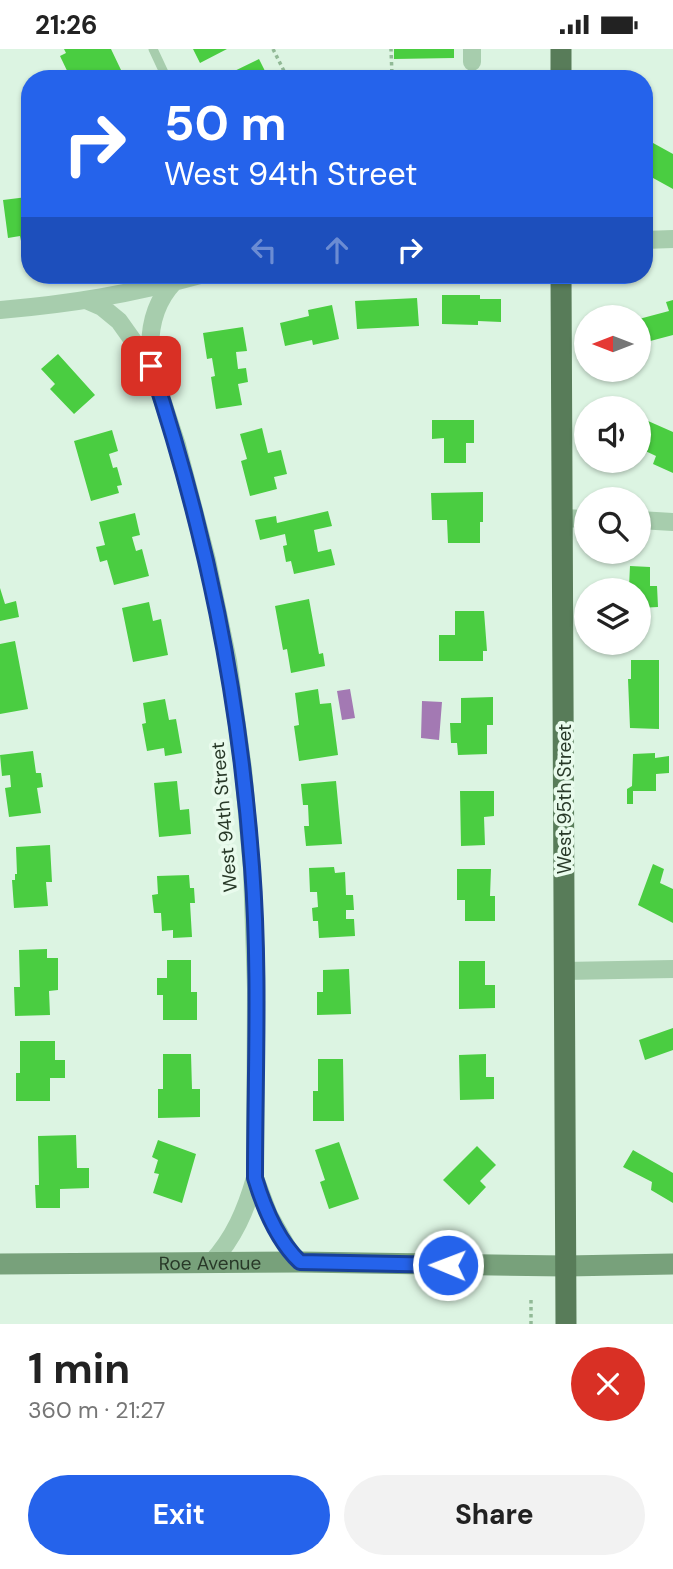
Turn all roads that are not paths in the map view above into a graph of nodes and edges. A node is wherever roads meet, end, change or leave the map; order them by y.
1 (561, 49) edge
2 (155, 50) edge
3 (163, 70) edge
4 (561, 70) edge
5 (653, 240) edge
6 (673, 240) edge
7 (167, 284) edge
8 (172, 284) edge
9 (561, 284) edge
10 (86, 300) junction
11 (0, 310) edge
12 (151, 366) junction
13 (562, 518) junction
14 (574, 518) edge
15 (651, 520) edge
16 (673, 521) edge
17 (673, 969) edge
18 (564, 971) junction
19 (255, 1178) junction
20 (3, 1261) edge
21 (300, 1262) junction
22 (211, 1263) junction
23 (673, 1265) edge
24 (566, 1266) junction
25 (566, 1324) edge

1 - 4 main road
2 - 3 lane
5 - 6 street
7 - 10 street
8 - 12 street, West 94th Street
9 - 13 main road, West 95th Street
10 - 11 street
10 - 12 street, West 94th Street
12 - 19 street, West 94th Street
13 - 14 street
13 - 18 main road, West 95th Street
15 - 16 street
17 - 18 street
18 - 24 main road, West 95th Street
19 - 21 street, West 94th Street
19 - 22 street
20 - 22 main road, Roe Avenue
21 - 22 main road, Roe Avenue
21 - 24 main road, Roe Avenue
23 - 24 main road, Roe Avenue
24 - 25 main road, West 95th Street

